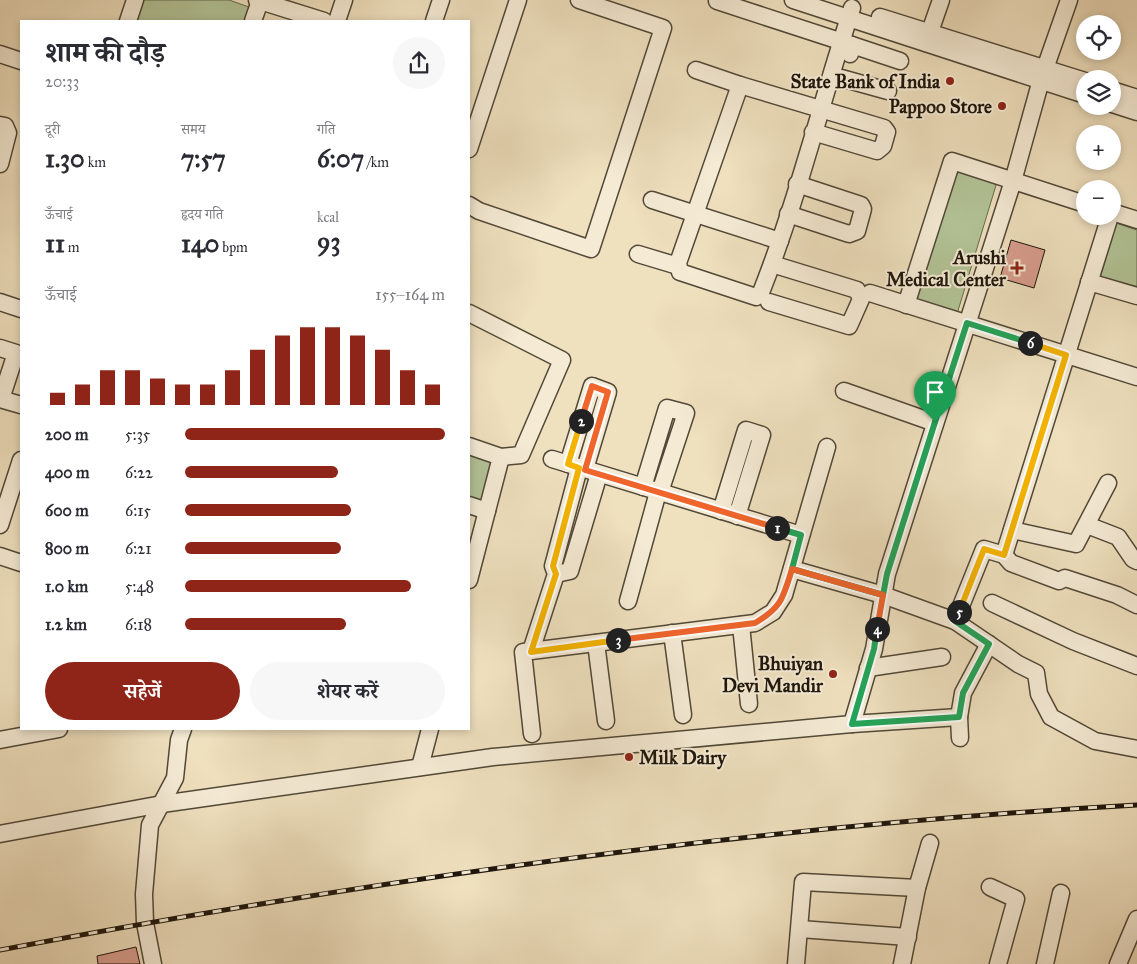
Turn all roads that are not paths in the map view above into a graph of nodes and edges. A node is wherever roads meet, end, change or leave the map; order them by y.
1 (135, 0) edge
2 (258, 0) edge
3 (344, 0) edge
4 (441, 0) edge
5 (518, 0) edge
6 (579, 0) edge
7 (793, 0) edge
8 (828, 0) edge
9 (941, 0) edge
10 (1069, 0) edge
11 (717, 1) dead end
12 (850, 13) junction
13 (128, 20) edge
14 (253, 20) edge
15 (321, 20) edge
16 (337, 20) edge
17 (434, 20) edge
18 (928, 39) junction
19 (847, 43) junction
20 (0, 54) edge
21 (20, 61) edge
22 (900, 61) dead end
23 (696, 70) dead end
24 (1044, 74) junction
25 (842, 78) junction
26 (1076, 79) edge
27 (740, 85) junction
28 (1076, 90) edge
29 (888, 91) dead end
30 (1121, 93) edge
31 (1137, 98) edge
32 (1121, 107) edge
33 (826, 112) junction
34 (1137, 112) edge
35 (0, 125) edge
36 (814, 132) junction
37 (470, 146) edge
38 (0, 164) edge
39 (1013, 181) junction
40 (797, 184) junction
41 (652, 200) dead end
42 (1076, 201) edge
43 (470, 206) edge
44 (695, 214) junction
45 (788, 214) junction
46 (1121, 215) edge
47 (1137, 220) edge
48 (1107, 225) edge
49 (780, 241) junction
50 (638, 254) dead end
51 (772, 264) junction
52 (678, 266) junction
53 (1089, 282) junction
54 (870, 293) dead end
55 (1137, 296) edge
56 (769, 302) dead end
57 (906, 305) junction
58 (1, 307) edge
59 (20, 310) edge
60 (470, 314) edge
61 (967, 323) junction
62 (0, 348) edge
63 (1066, 355) junction
64 (5, 371) edge
65 (1137, 377) edge
66 (844, 391) dead end
67 (1, 399) edge
68 (20, 406) edge
69 (935, 422) junction
70 (470, 446) edge
71 (827, 447) dead end
72 (501, 456) junction
73 (552, 460) dead end
74 (20, 462) edge
75 (583, 469) junction
76 (7, 482) edge
77 (1108, 483) dead end
78 (654, 490) junction
79 (470, 505) edge
80 (487, 511) junction
81 (721, 511) junction
82 (737, 516) junction
83 (0, 525) edge
84 (1087, 526) junction
85 (1012, 530) junction
86 (801, 535) junction
87 (1004, 555) junction
88 (0, 556) edge
89 (1137, 560) edge
90 (20, 563) edge
91 (792, 569) junction
92 (470, 572) edge
93 (883, 595) junction
94 (628, 601) dead end
95 (992, 603) dead end
96 (1137, 605) edge
97 (955, 621) junction
98 (741, 625) junction
99 (672, 633) junction
100 (596, 643) junction
101 (989, 644) junction
102 (531, 652) junction
103 (942, 657) dead end
104 (1137, 666) edge
105 (868, 668) junction
106 (749, 704) dead end
107 (683, 715) dead end
108 (959, 717) junction
109 (606, 721) dead end
110 (852, 724) junction
111 (54, 730) edge
112 (183, 730) edge
113 (430, 730) edge
114 (532, 734) dead end
115 (960, 738) dead end
116 (0, 740) edge
117 (1137, 749) edge
118 (420, 767) junction
119 (162, 804) junction
120 (0, 834) edge
121 (930, 843) dead end
122 (990, 887) dead end
123 (917, 888) junction
124 (1061, 893) dead end
125 (1137, 919) edge
126 (800, 929) junction
127 (908, 937) junction
128 (153, 964) edge
129 (796, 964) edge
130 (902, 964) edge
131 (998, 964) edge
132 (1045, 964) edge
133 (1118, 964) edge

1 - 13 street
2 - 14 street
2 - 15 street
3 - 16 street
4 - 17 street
5 - 37 street
6 - 43 street
7 - 12 street
8 - 12 street
9 - 18 street
10 - 24 street
11 - 19 street
12 - 18 street
12 - 19 street
18 - 24 street
19 - 22 street
19 - 25 street
19 - 33 street
20 - 21 street
23 - 27 street
24 - 26 street
24 - 28 street
24 - 39 street
25 - 29 street
25 - 33 street
27 - 33 street
27 - 44 street
30 - 31 street
32 - 34 street
33 - 36 street
33 - 36 street
35 - 38 street
36 - 40 street
39 - 42 street
39 - 57 street
39 - 61 street
40 - 45 street
40 - 45 street
41 - 44 street
44 - 49 street
44 - 52 street
45 - 49 street
46 - 47 street
48 - 53 street
49 - 51 street
50 - 52 street
51 - 52 street
51 - 56 street
53 - 55 street
53 - 63 street
54 - 57 street
57 - 61 street
58 - 59 street
60 - 72 street
61 - 63 street
61 - 69 street
62 - 64 street
63 - 65 street
63 - 85 street
64 - 67 street
66 - 69 street
67 - 68 street
69 - 93 street
70 - 72 street
71 - 86 street
72 - 80 street
73 - 75 street
74 - 76 street
75 - 78 street
75 - 102 street
76 - 83 street
77 - 84 street
78 - 81 street
78 - 94 street
79 - 80 street
80 - 92 street
81 - 82 street
81 - 82 street
82 - 86 street
84 - 85 street
84 - 89 street
85 - 87 street
86 - 91 street
87 - 96 street
87 - 97 street
88 - 90 street
91 - 93 street
91 - 98 street
93 - 97 street
93 - 105 street
95 - 104 street
97 - 101 street
98 - 99 street
98 - 106 street
99 - 100 street
99 - 107 street
100 - 102 street
100 - 109 street
101 - 108 street
101 - 117 street
102 - 114 street
103 - 105 street
105 - 110 street
108 - 110 street
108 - 115 street
110 - 118 street
111 - 116 street
112 - 119 street
113 - 118 street
118 - 119 street
119 - 120 street
119 - 128 street
121 - 123 street
122 - 131 street
123 - 126 street
123 - 127 street
124 - 132 street
125 - 133 street
126 - 127 street
126 - 129 street
127 - 130 street

